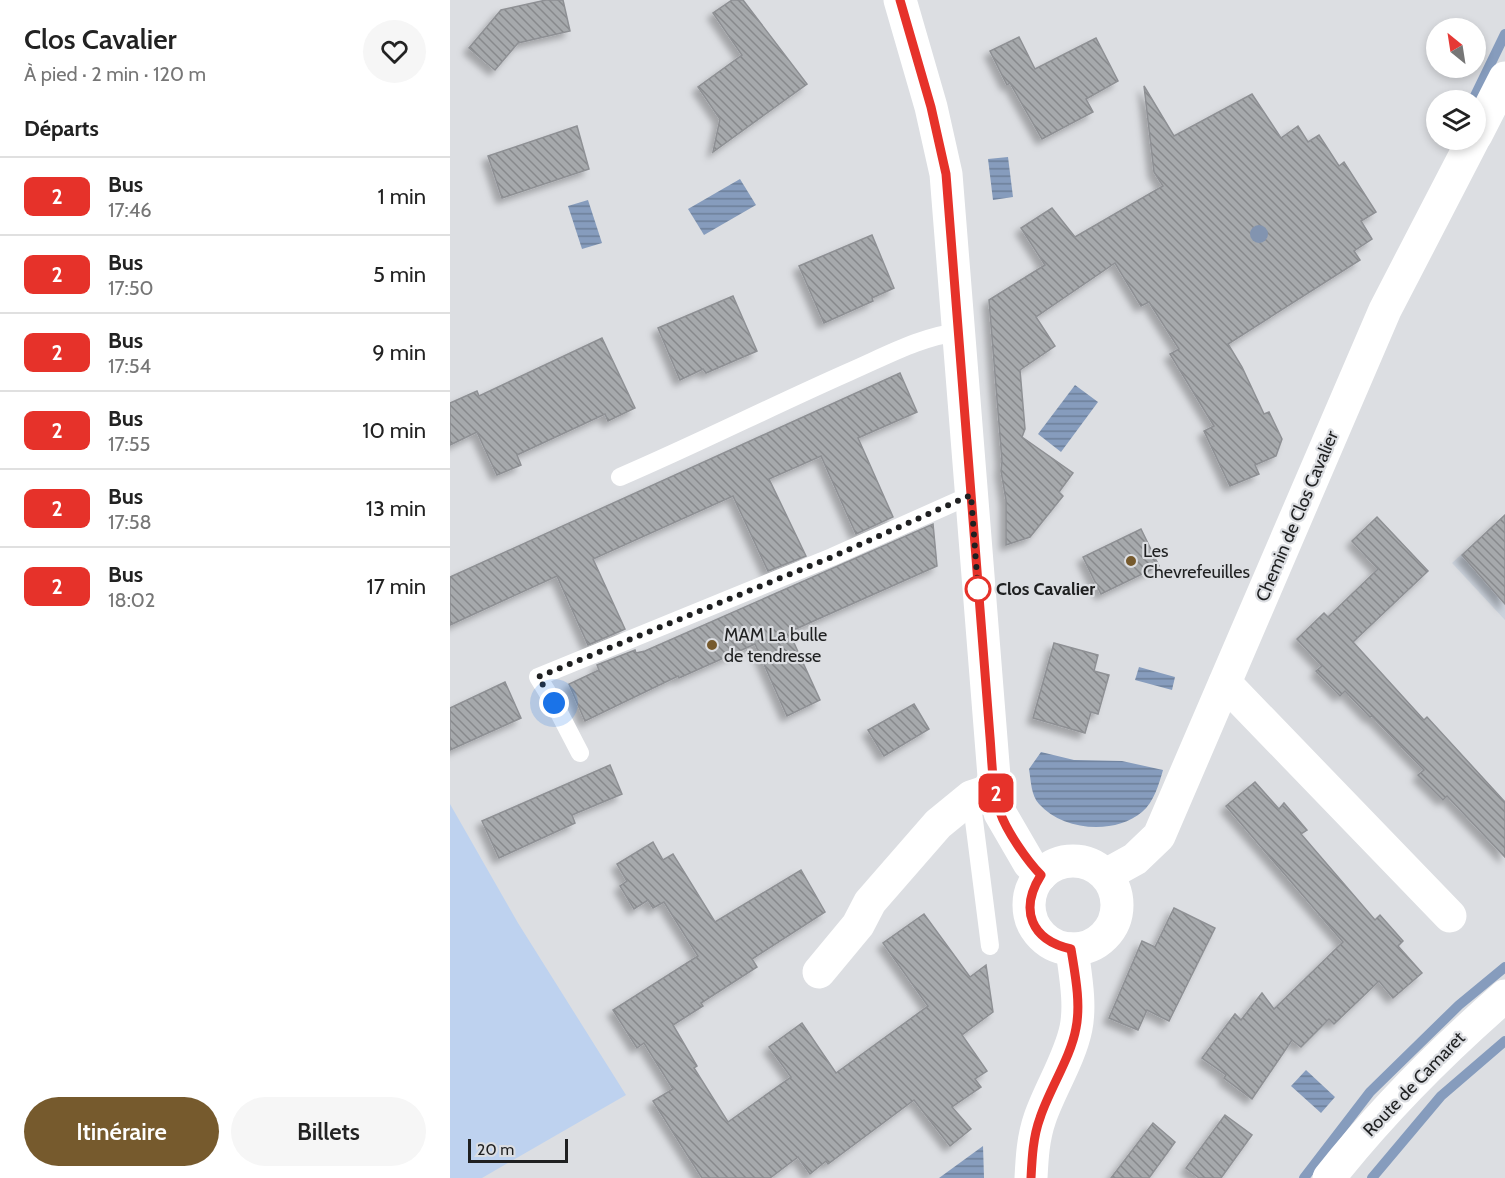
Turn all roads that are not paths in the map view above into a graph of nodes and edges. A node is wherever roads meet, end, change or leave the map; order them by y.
1 (900, 0) edge
2 (1505, 78) edge
3 (1486, 115) edge
4 (1468, 150) edge
5 (960, 332) junction
6 (620, 477) dead end
7 (971, 495) junction
8 (1225, 683) junction
9 (580, 753) dead end
10 (983, 793) junction
11 (1041, 875) junction
12 (1106, 875) junction
13 (1450, 916) dead end
14 (990, 946) dead end
15 (1071, 949) junction
16 (819, 972) dead end
17 (1505, 996) edge
18 (1031, 1178) edge
19 (1329, 1178) edge

1 - 5 street
2 - 3 street
4 - 8 street, Chemin de Clos Cavalier
5 - 6 lane
5 - 7 street
7 - 9 lane
7 - 10 street
8 - 12 street, Chemin de Clos Cavalier
8 - 13 street
10 - 11 street
10 - 14 lane
10 - 16 street
11 - 12 street
11 - 15 street
12 - 15 street
15 - 18 street
17 - 19 street, Route de Camaret

